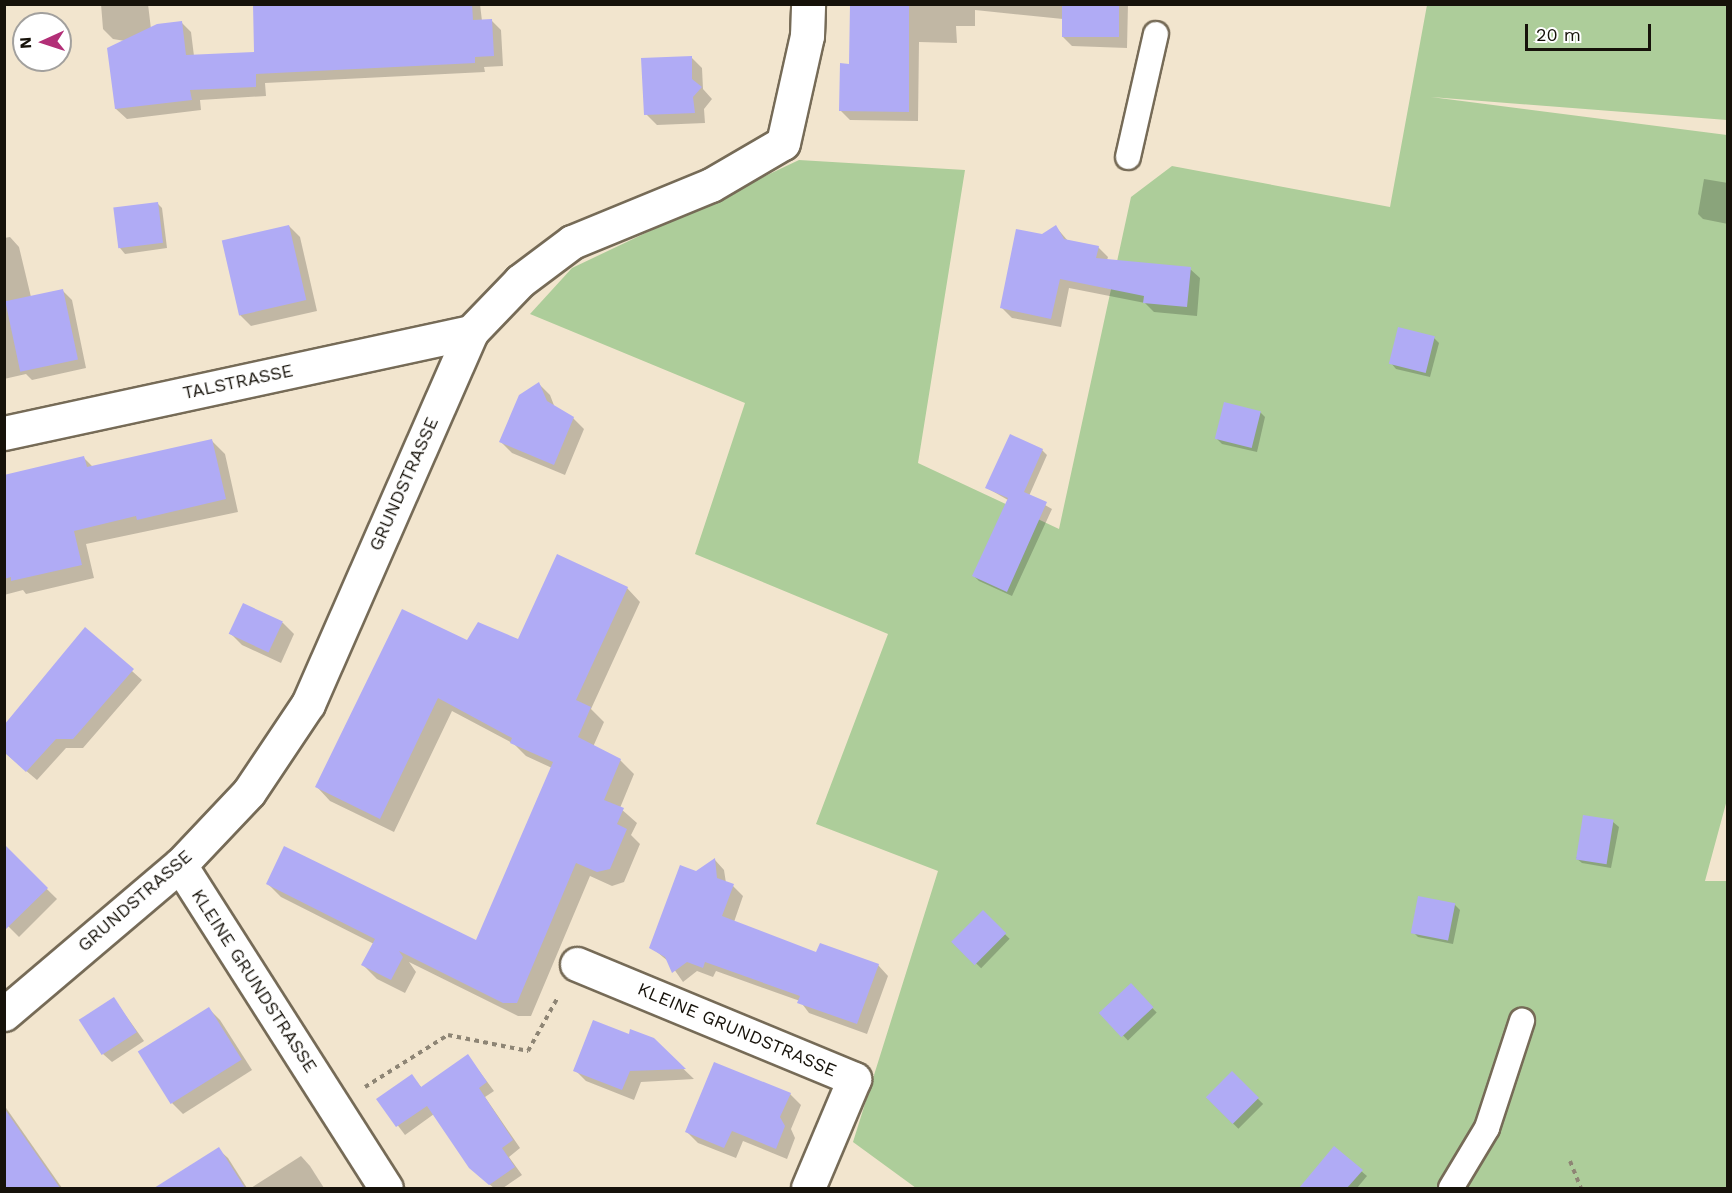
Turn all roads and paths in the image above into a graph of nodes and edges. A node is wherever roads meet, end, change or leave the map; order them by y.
1 (808, 4) edge
2 (1156, 34) dead end
3 (1128, 156) dead end
4 (471, 332) junction
5 (4, 433) edge
6 (180, 865) junction
7 (576, 964) joint
8 (4, 1014) edge
9 (1522, 1021) dead end
10 (334, 1106) junction
11 (1570, 1161) dead end
12 (386, 1188) edge
13 (808, 1188) edge
14 (1451, 1188) edge
15 (1581, 1188) edge

1 - 4 street, GRUNDSTRASSE
2 - 3 lane
4 - 5 street, TALSTRASSE
4 - 6 street, GRUNDSTRASSE
6 - 8 street, GRUNDSTRASSE
6 - 10 street, KLEINE GRUNDSTRASSE
7 - 10 path
7 - 13 street, KLEINE GRUNDSTRASSE
9 - 14 lane
10 - 12 street, KLEINE GRUNDSTRASSE
11 - 15 path

